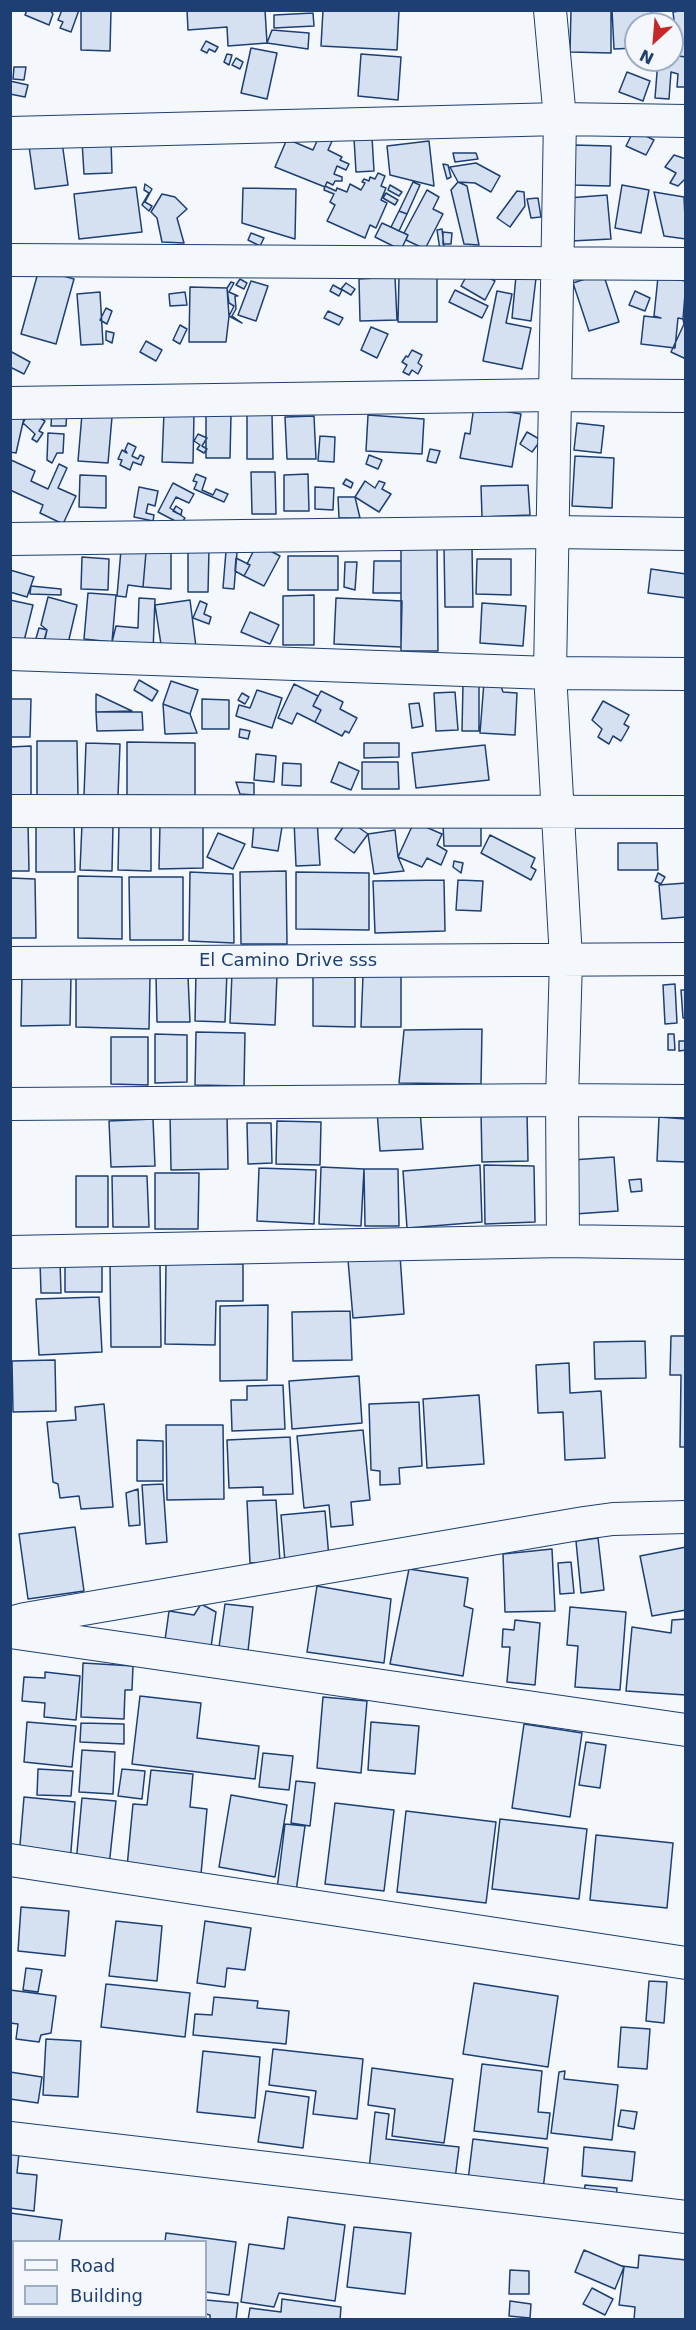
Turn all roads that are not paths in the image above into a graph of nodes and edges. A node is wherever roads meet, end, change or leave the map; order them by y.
1 (550, 10) edge
2 (560, 119) junction
3 (686, 121) edge
4 (10, 133) edge
5 (10, 260) edge
6 (557, 263) junction
7 (686, 264) edge
8 (554, 395) junction
9 (686, 396) edge
10 (10, 403) edge
11 (554, 532) junction
12 (686, 534) edge
13 (10, 539) edge
14 (10, 654) edge
15 (550, 673) junction
16 (686, 674) edge
17 (10, 811) edge
18 (558, 811) junction
19 (686, 812) edge
20 (566, 959) junction
21 (686, 959) edge
22 (10, 963) edge
23 (562, 1100) junction
24 (686, 1101) edge
25 (10, 1104) edge
26 (563, 1241) junction
27 (686, 1243) edge
28 (10, 1252) edge
29 (686, 1517) edge
30 (10, 1623) edge
31 (10, 1632) edge
32 (686, 1730) edge
33 (10, 1860) edge
34 (686, 1963) edge
35 (10, 2138) edge
36 (686, 2217) edge

1 - 2 street
2 - 3 street
2 - 4 street
2 - 6 street
5 - 6 street
6 - 7 street
6 - 8 street
8 - 9 street
8 - 10 street
8 - 11 street
11 - 12 street
11 - 13 street
11 - 15 street
14 - 15 street
15 - 16 street
15 - 18 street
17 - 18 street
18 - 19 street
18 - 20 street
20 - 21 street, El Camino Drive sss
20 - 22 street, El Camino Drive sss
20 - 23 street
23 - 24 street
23 - 25 street
23 - 26 street
26 - 27 street
26 - 28 street
29 - 30 street
31 - 32 street
33 - 34 street
35 - 36 street

